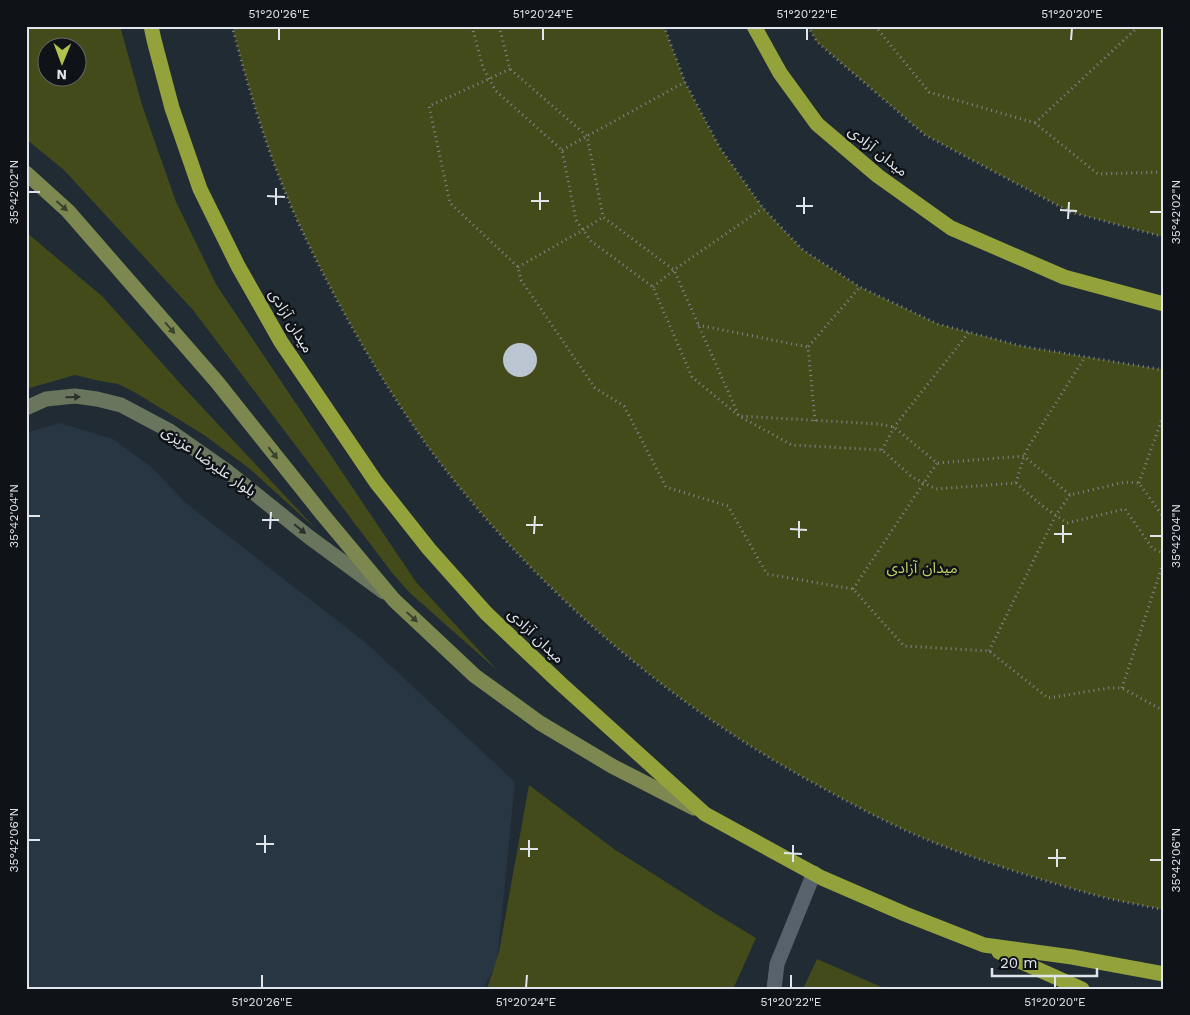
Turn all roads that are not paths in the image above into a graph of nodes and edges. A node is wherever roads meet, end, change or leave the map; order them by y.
1 (151, 26) edge
2 (754, 26) edge
3 (26, 173) edge
4 (1164, 304) edge
5 (26, 408) edge
6 (394, 600) junction
7 (706, 814) junction
8 (814, 873) junction
9 (984, 945) junction
10 (1164, 974) edge
11 (774, 989) edge
12 (1082, 989) edge

1 - 7 highway, میدان آزادی
2 - 4 highway, میدان آزادی
3 -> 6 main road
5 -> 6 main road, بلوار علیرضا عزیزی
6 -> 7 main road
7 - 8 highway, میدان آزادی
8 - 9 highway, میدان آزادی
8 - 11 lane
9 - 10 highway, میدان آزادی
9 - 12 highway

